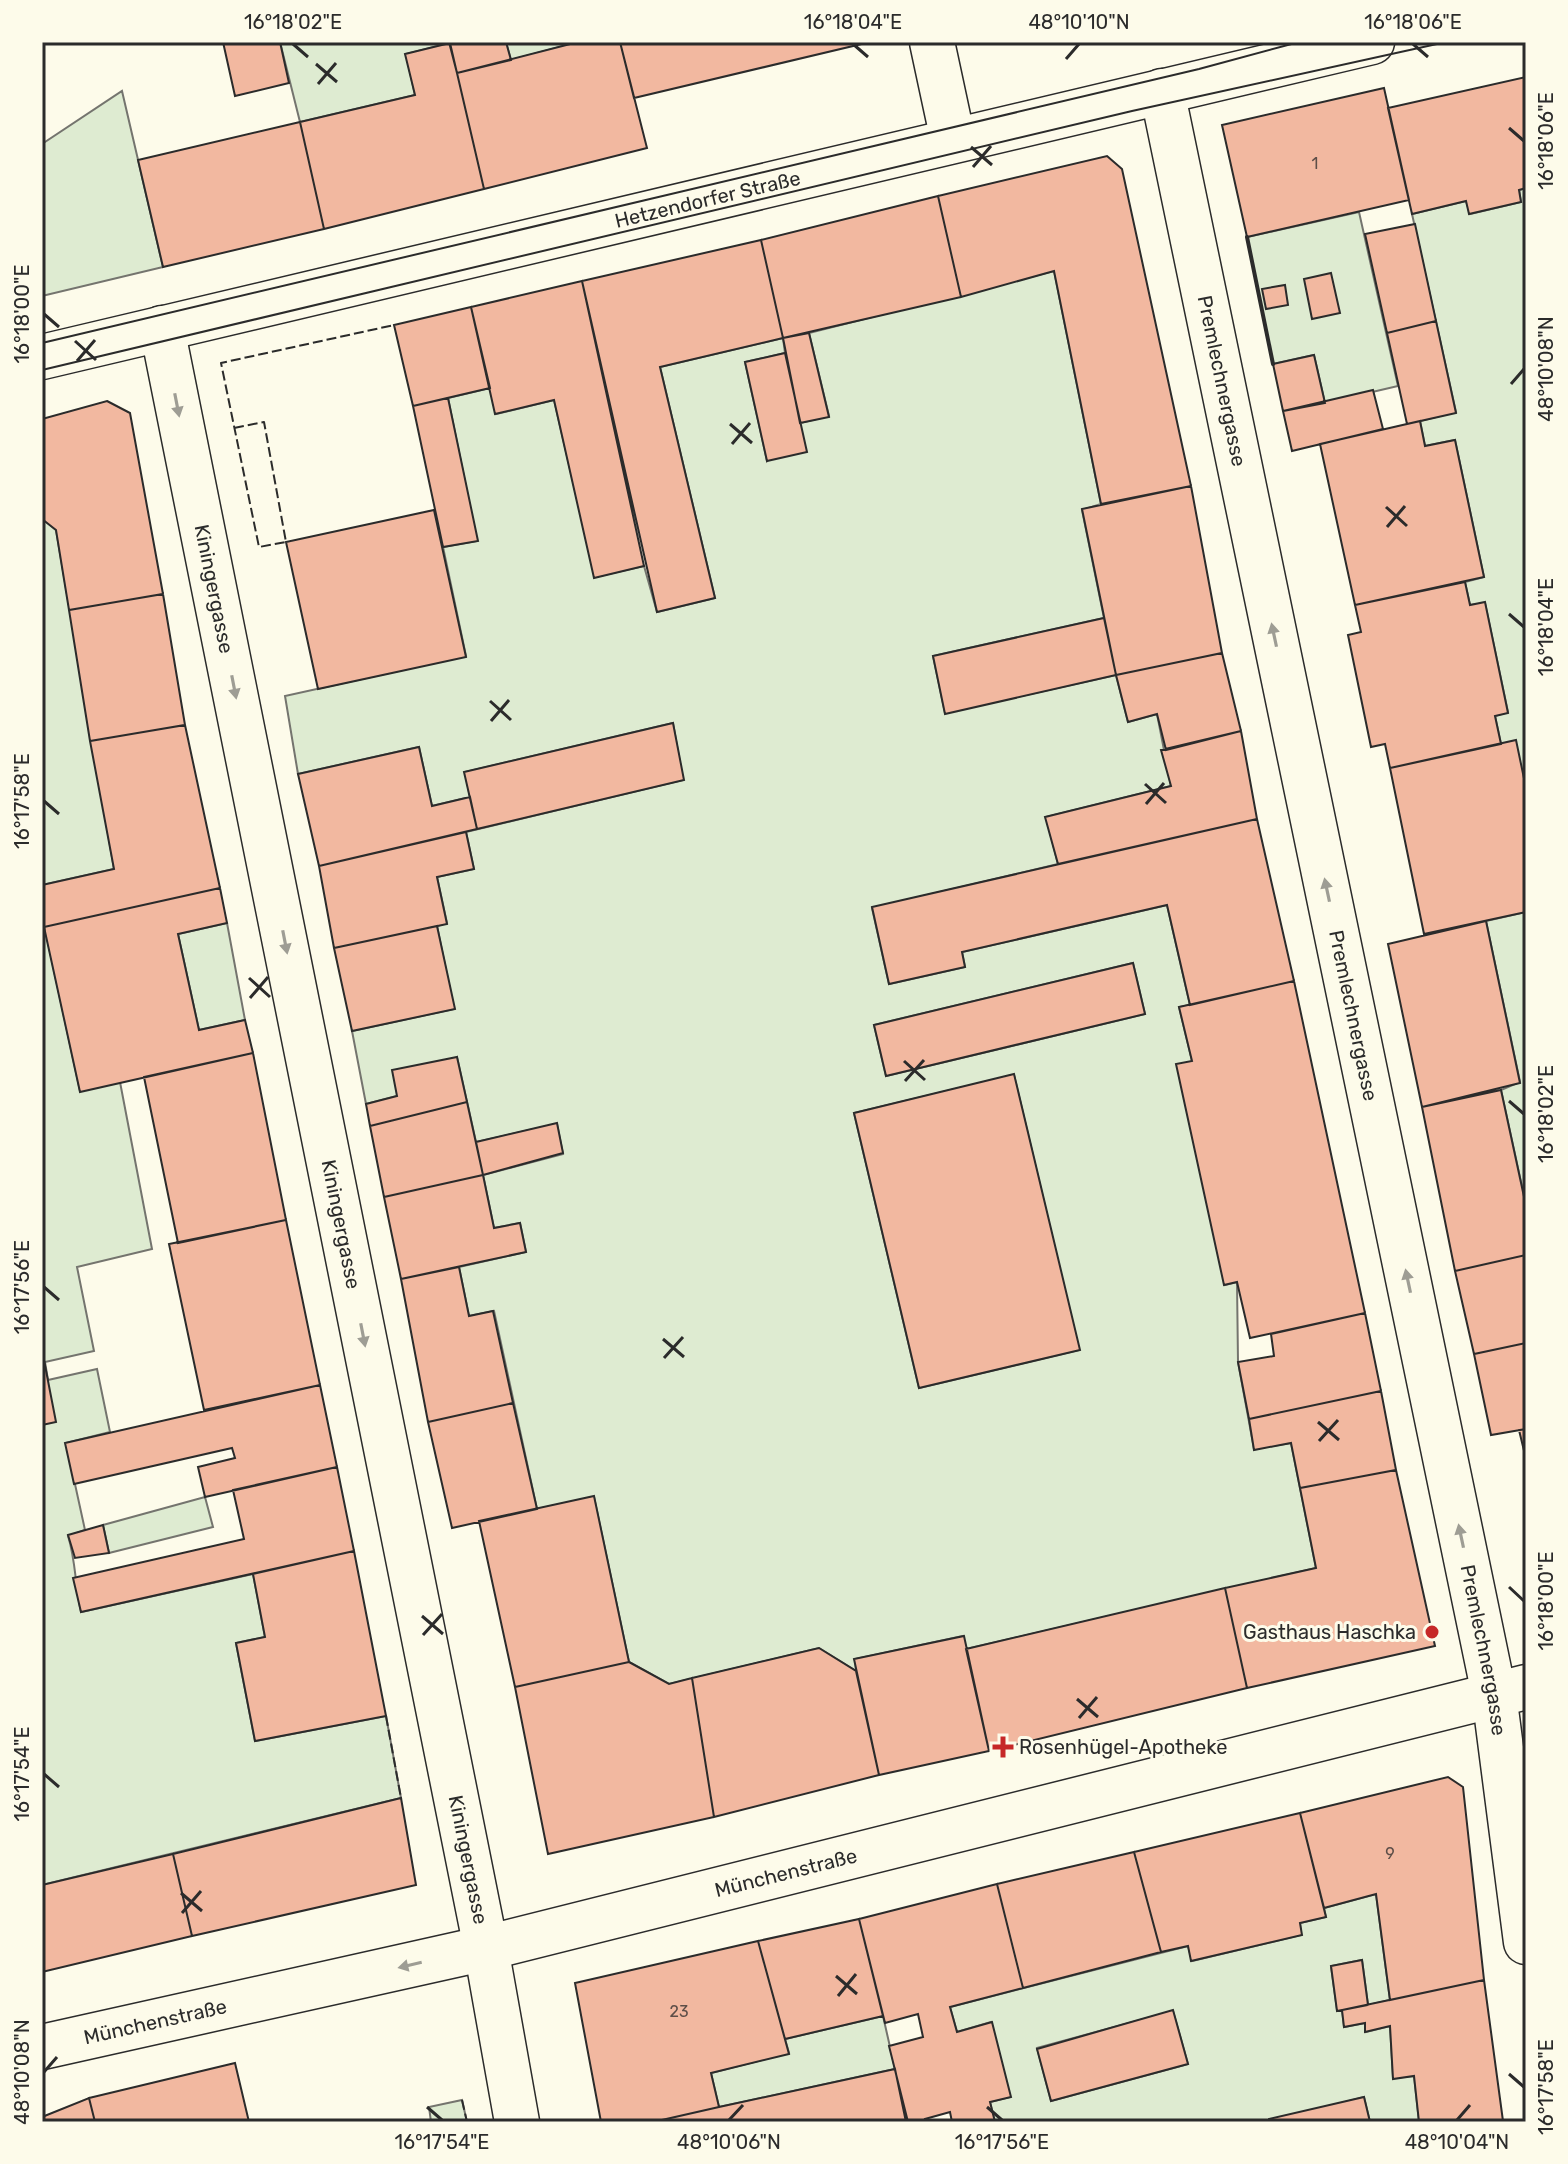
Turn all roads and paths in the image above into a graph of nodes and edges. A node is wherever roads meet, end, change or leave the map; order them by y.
1 (932, 42) edge
2 (1372, 42) edge
3 (1162, 91) junction
4 (953, 140) junction
5 (162, 328) junction
6 (42, 357) edge
7 (1510, 1691) edge
8 (1526, 1942) edge
9 (486, 1948) junction
10 (42, 2047) edge
11 (517, 2122) edge

1 - 4 street
2 - 3 street, Hetzendorfer Straße
3 - 4 street, Hetzendorfer Straße
7 -> 3 street, Premlechnergasse
4 - 5 street, Hetzendorfer Straße
5 - 6 street, Hetzendorfer Straße
5 -> 9 street, Kiningergasse
7 - 8 street, Premlechnergasse
7 - 9 street, Münchenstraße
9 -> 10 street, Münchenstraße
9 - 11 street, Kiningergasse

